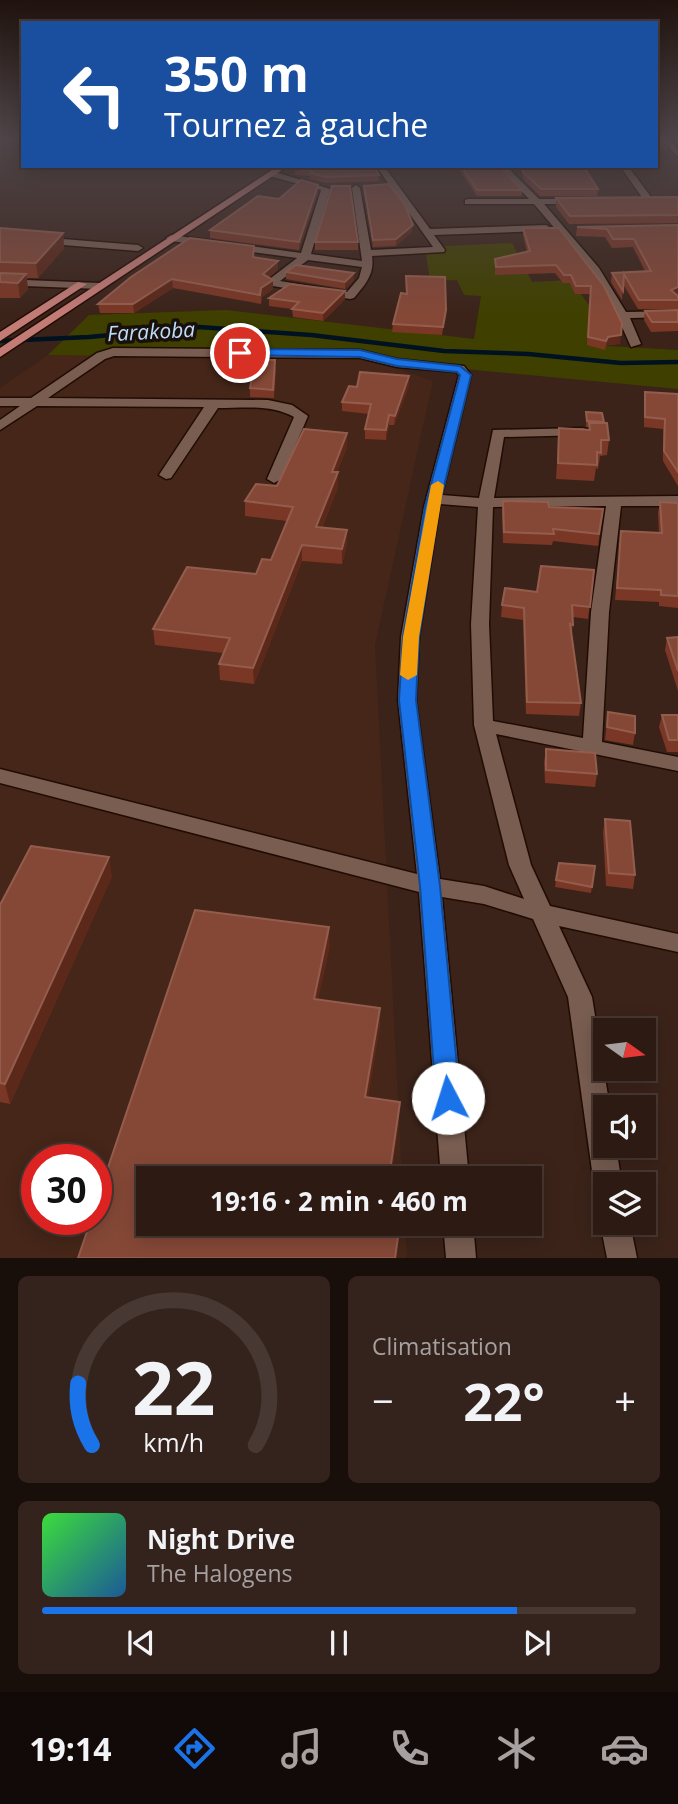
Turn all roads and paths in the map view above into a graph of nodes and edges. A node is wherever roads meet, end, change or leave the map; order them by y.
1 (225, 197) edge
2 (231, 197) edge
3 (337, 197) edge
4 (344, 197) edge
5 (402, 197) edge
6 (532, 197) edge
7 (651, 197) edge
8 (593, 201) edge
9 (635, 201) edge
10 (468, 202) dead end
11 (537, 202) junction
12 (564, 228) junction
13 (578, 229) edge
14 (427, 232) junction
15 (0, 237) edge
16 (171, 238) junction
17 (138, 248) junction
18 (366, 253) junction
19 (305, 257) junction
20 (119, 261) dead end
21 (368, 265) junction
22 (99, 273) dead end
23 (0, 282) edge
24 (83, 284) junction
25 (100, 286) junction
26 (288, 286) junction
27 (278, 294) edge
28 (678, 314) edge
29 (624, 315) junction
30 (0, 337) edge
31 (635, 344) dead end
32 (0, 353) edge
33 (0, 402) edge
34 (32, 402) junction
35 (214, 403) junction
36 (0, 426) edge
37 (601, 433) edge
38 (166, 475) dead end
39 (274, 479) dead end
40 (434, 499) junction
41 (678, 500) edge
42 (614, 502) junction
43 (486, 503) junction
44 (484, 726) junction
45 (592, 747) junction
46 (678, 764) edge
47 (0, 776) edge
48 (430, 886) junction
49 (545, 915) junction
50 (678, 943) edge
51 (454, 1166) edge
52 (606, 1172) edge
53 (617, 1235) edge
54 (459, 1236) edge
55 (461, 1258) edge
56 (622, 1258) edge

1 - 17 main road
2 - 16 main road
3 - 19 street
4 - 18 street
5 - 14 street
6 - 11 street
7 - 9 street
8 - 11 street
10 - 11 street
11 - 12 street
12 - 13 street
12 - 14 street
12 - 29 street
14 - 18 street
15 - 17 street
16 - 19 street
16 - 25 main road
17 - 20 main road
18 - 21 street
19 - 21 street
19 - 26 street
21 - 26 street
22 - 24 main road
23 - 24 street
24 - 25 street
24 - 30 main road
25 - 32 main road
26 - 27 street
28 - 29 street
29 - 31 street
33 - 34 street
34 - 35 street
34 - 36 street
34 - 40 street
35 - 38 street
35 - 39 street
37 - 43 street
40 - 43 street
40 - 48 street
41 - 42 street
42 - 43 street
42 - 45 street
43 - 44 street
44 - 45 street
44 - 49 street
45 - 46 street
47 - 48 street
48 - 49 street
48 - 51 street
49 - 50 street
49 - 52 street
53 - 56 street
54 - 55 street

